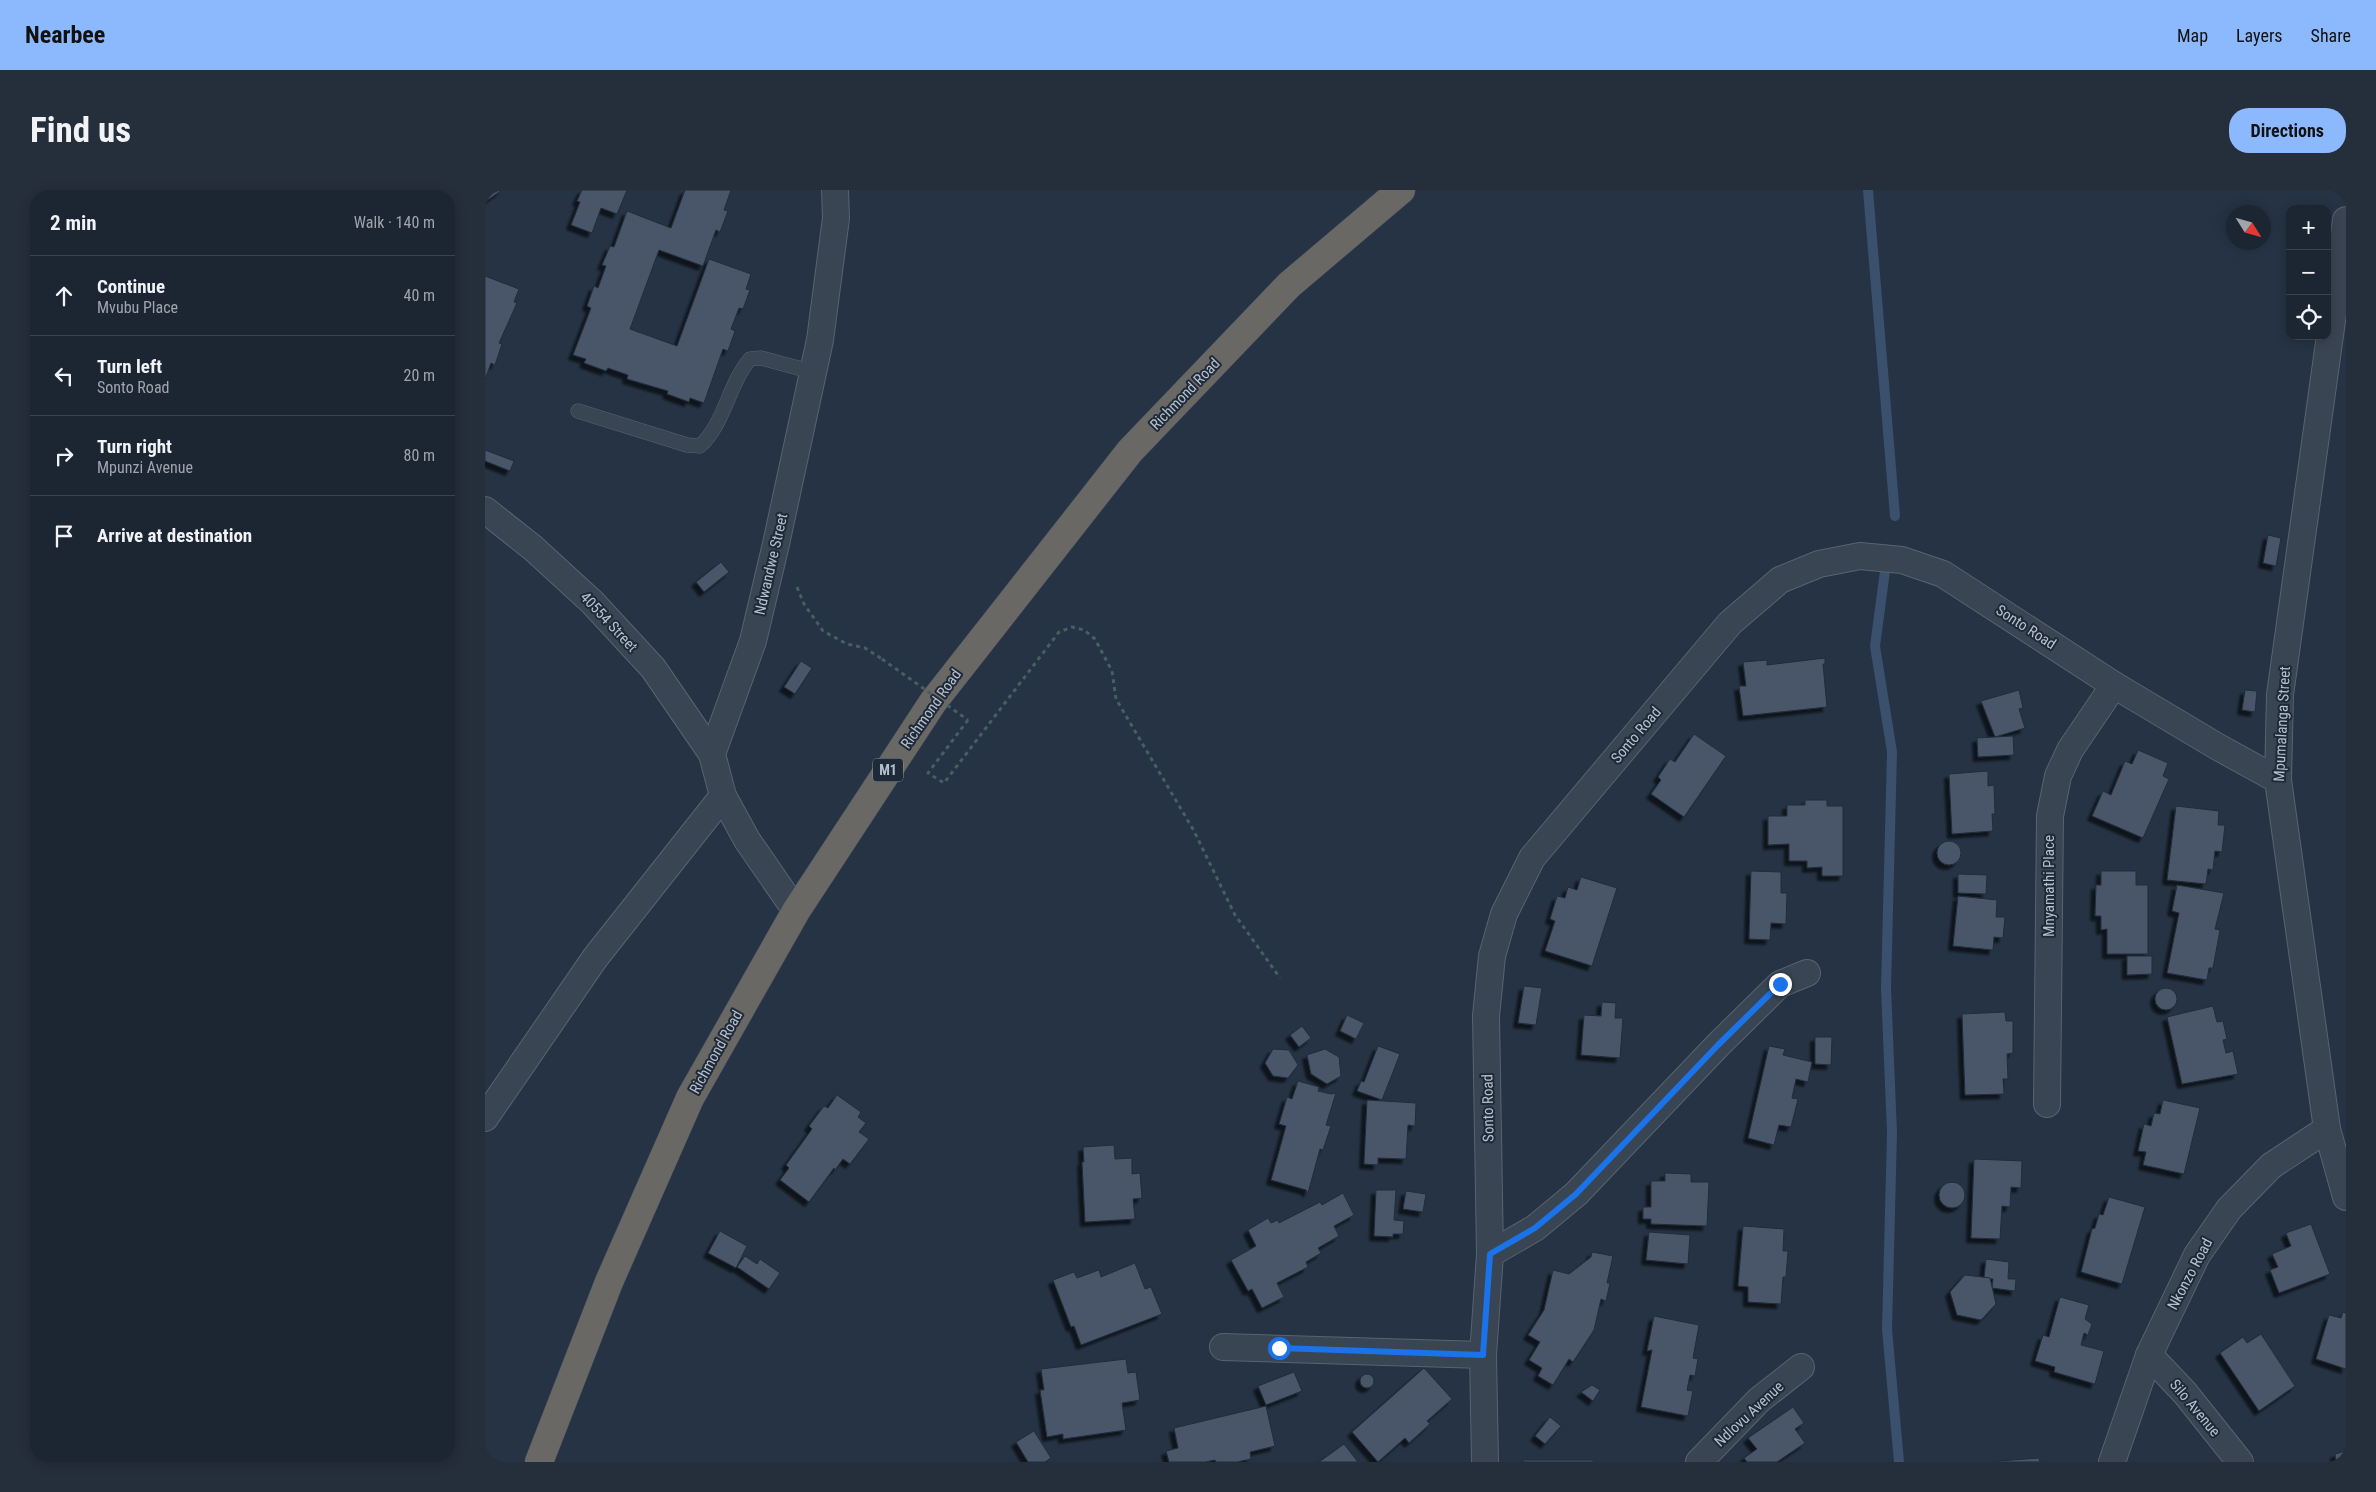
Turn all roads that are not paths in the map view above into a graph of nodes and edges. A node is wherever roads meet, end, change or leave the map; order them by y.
1 (835, 190) edge
2 (1401, 190) edge
3 (2346, 220) edge
4 (813, 372) junction
5 (579, 411) dead end
6 (485, 510) edge
7 (2114, 685) junction
8 (712, 754) junction
9 (2278, 780) junction
10 (723, 796) junction
11 (796, 911) junction
12 (1807, 973) dead end
13 (2047, 1104) dead end
14 (485, 1118) edge
15 (2327, 1130) junction
16 (2346, 1197) edge
17 (1490, 1254) junction
18 (1223, 1347) dead end
19 (1483, 1355) junction
20 (2149, 1355) junction
21 (1801, 1367) dead end
22 (539, 1462) edge
23 (1485, 1462) edge
24 (1699, 1462) edge
25 (2112, 1462) edge
26 (2240, 1462) edge

1 - 4 street, Ndwandwe Street
2 - 11 highway, Richmond Road / M1
3 - 9 street, Mpumalanga Street
4 - 5 lane
4 - 8 street, Ndwandwe Street
6 - 8 street, 40554 Street
7 - 9 street, Sonto Road
7 - 13 street, Mnyamathi Place
7 - 17 street, Sonto Road
8 - 10 street
9 - 15 street, Mpumalanga Street
10 - 11 street
10 - 14 street
11 - 22 highway, Richmond Road / M1
12 - 17 street
15 - 16 street, Mpumalanga Street
15 - 20 street, Nkonzo Road
17 - 19 street, Sonto Road
18 - 19 street
19 - 23 street, Sonto Road
20 - 25 street, Nkonzo Road
20 - 26 street, Silo Avenue
21 - 24 street, Ndlovu Avenue

